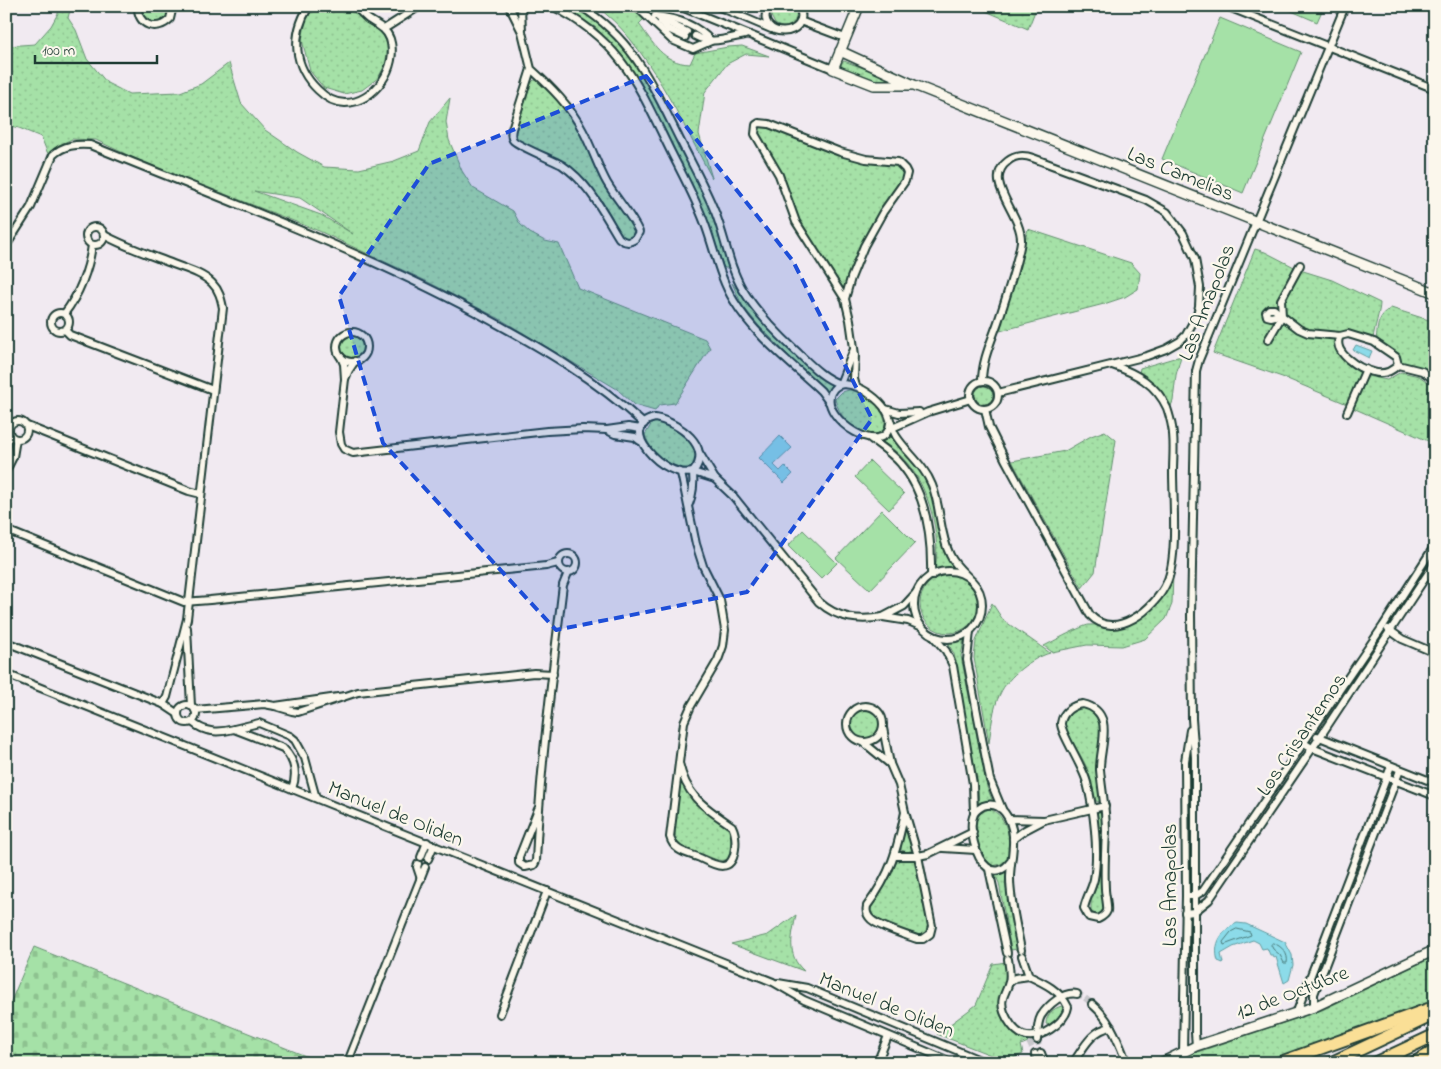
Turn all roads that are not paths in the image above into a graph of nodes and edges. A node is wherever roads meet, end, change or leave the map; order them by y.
1 (138, 6) edge
2 (173, 6) edge
3 (310, 6) edge
4 (354, 6) edge
5 (420, 6) edge
6 (509, 6) edge
7 (521, 6) edge
8 (552, 6) edge
9 (580, 6) edge
10 (632, 6) edge
11 (679, 6) edge
12 (716, 6) edge
13 (768, 6) edge
14 (799, 6) edge
15 (859, 6) edge
16 (1226, 6) edge
17 (1345, 6) edge
18 (640, 10) junction
19 (655, 16) junction
20 (800, 21) junction
21 (384, 29) junction
22 (774, 30) junction
23 (522, 32) junction
24 (746, 34) junction
25 (686, 35) tunnel mouth
26 (694, 38) tunnel mouth
27 (845, 38) junction
28 (711, 41) junction
29 (1329, 48) junction
30 (840, 51) junction
31 (531, 69) junction
32 (833, 69) junction
33 (914, 85) junction
34 (1435, 89) edge
35 (1256, 222) junction
36 (104, 235) junction
37 (92, 245) junction
38 (6, 246) edge
39 (1300, 265) dead end
40 (734, 272) junction
41 (722, 276) junction
42 (1435, 293) edge
43 (845, 299) junction
44 (64, 314) junction
45 (1281, 315) junction
46 (65, 330) junction
47 (1340, 336) junction
48 (1268, 340) dead end
49 (854, 349) junction
50 (341, 356) junction
51 (355, 361) junction
52 (1112, 365) junction
53 (1398, 365) junction
54 (1366, 369) junction
55 (345, 379) junction
56 (1435, 380) edge
57 (982, 381) junction
58 (840, 384) junction
59 (856, 386) junction
60 (213, 390) junction
61 (998, 393) junction
62 (971, 399) junction
63 (829, 402) junction
64 (884, 408) junction
65 (985, 409) junction
66 (928, 412) junction
67 (1347, 413) dead end
68 (27, 426) junction
69 (642, 426) junction
70 (890, 427) junction
71 (607, 430) junction
72 (870, 438) junction
73 (16, 439) junction
74 (641, 442) junction
75 (700, 454) junction
76 (6, 472) edge
77 (693, 472) junction
78 (682, 473) junction
79 (715, 479) junction
80 (201, 494) junction
81 (688, 504) junction
82 (6, 530) edge
83 (1435, 545) edge
84 (558, 563) junction
85 (1435, 563) edge
86 (568, 573) junction
87 (931, 576) junction
88 (969, 578) junction
89 (917, 591) junction
90 (189, 602) junction
91 (882, 617) junction
92 (187, 619) junction
93 (1382, 626) junction
94 (924, 629) junction
95 (970, 631) junction
96 (1390, 631) junction
97 (932, 635) junction
98 (6, 642) edge
99 (1435, 653) edge
100 (6, 674) edge
101 (553, 674) junction
102 (163, 704) junction
103 (193, 708) junction
104 (178, 714) junction
105 (1192, 719) junction
106 (192, 722) junction
107 (883, 726) junction
108 (234, 729) junction
109 (1311, 732) junction
110 (1320, 737) junction
111 (862, 742) junction
112 (1304, 743) junction
113 (1312, 748) junction
114 (679, 763) junction
115 (890, 764) junction
116 (1391, 766) junction
117 (1400, 770) junction
118 (1386, 777) junction
119 (1396, 781) junction
120 (1435, 783) edge
121 (292, 788) junction
122 (1435, 796) edge
123 (316, 798) junction
124 (1105, 806) junction
125 (1092, 808) junction
126 (538, 809) junction
127 (1002, 810) junction
128 (905, 812) junction
129 (974, 813) junction
130 (1009, 819) junction
131 (1044, 820) junction
132 (1250, 822) junction
133 (1258, 827) junction
134 (973, 832) junction
135 (1013, 839) junction
136 (427, 842) junction
137 (434, 845) junction
138 (941, 848) junction
139 (976, 850) junction
140 (895, 856) junction
141 (918, 856) junction
142 (421, 857) dead end
143 (428, 859) dead end
144 (1010, 862) junction
145 (418, 864) dead end
146 (426, 867) dead end
147 (989, 869) junction
148 (421, 879) junction
149 (547, 891) junction
150 (1186, 896) junction
151 (1194, 896) junction
152 (1194, 912) junction
153 (1185, 913) junction
154 (1435, 950) edge
155 (1028, 976) junction
156 (773, 982) junction
157 (1009, 983) junction
158 (1062, 996) junction
159 (1076, 996) tunnel mouth
160 (1092, 1004) tunnel mouth
161 (1314, 1007) junction
162 (1435, 1007) edge
163 (500, 1014) dead end
164 (1296, 1014) junction
165 (1435, 1014) edge
166 (1111, 1026) junction
167 (1435, 1034) edge
168 (888, 1036) junction
169 (1024, 1036) junction
170 (1037, 1037) junction
171 (1029, 1042) tunnel mouth
172 (1196, 1046) junction
173 (1435, 1051) edge
174 (1183, 1052) junction
175 (349, 1059) dead end
176 (877, 1063) edge
177 (954, 1063) edge
178 (987, 1063) edge
179 (1040, 1063) edge
180 (1045, 1063) edge
181 (1074, 1063) edge
182 (1127, 1063) edge
183 (1161, 1063) edge
184 (1279, 1063) edge
185 (1331, 1063) edge
186 (1375, 1063) edge
187 (1414, 1063) edge

1 - 2 street
3 - 21 street
4 - 21 street
5 - 21 street
6 - 23 street
7 - 23 street
8 - 41 street
9 - 40 street
10 - 18 street
11 - 24 street, Las Camelias
12 - 22 street
13 - 22 street
14 - 20 street
15 - 27 street
16 - 29 street
17 - 29 street, Las Amapolas
18 - 19 street
18 - 28 street
19 - 25 street
19 - 28 street
20 - 22 street
20 - 27 street
23 - 31 street
24 - 28 street
24 - 32 street, Las Camelias
26 - 28 street
27 - 30 street
29 - 34 street
29 - 35 street, Las Amapolas
30 - 32 street
30 - 33 street, Las Camelias
31 - 31 street
32 - 33 street, Las Camelias
33 - 35 street, Las Camelias
35 - 42 street, Las Camelias
35 - 105 street, Las Amapolas
36 - 37 street
36 - 37 street
36 - 60 street
37 - 44 street
38 - 69 street
39 - 45 street
40 - 41 street
40 - 58 street
41 - 63 street
43 - 43 street
43 - 49 street
44 - 46 street
44 - 46 street
45 - 47 street
45 - 48 street
46 - 60 street
47 - 53 street
47 - 54 street
49 - 58 street
49 - 59 street
50 - 51 street
50 - 51 street
50 - 55 street
51 - 55 street
52 - 57 street
52 - 61 street
52 - 65 street
53 - 54 street
53 - 56 street
54 - 67 street
55 - 71 street
57 - 61 street
57 - 62 street
58 - 59 street
58 - 63 street
59 - 64 street
60 - 80 street
61 - 65 street
62 - 65 street
62 - 66 street
63 - 72 street
64 - 66 street
64 - 70 street
66 - 70 street
68 - 73 street
68 - 73 street
68 - 80 street
69 - 71 street
69 - 74 street
69 - 75 street
70 - 72 street
70 - 88 street
71 - 74 street
72 - 87 street
73 - 76 street
74 - 78 street
75 - 77 street
75 - 79 street
77 - 78 street
77 - 79 street
77 - 81 street
78 - 81 street
79 - 91 street
80 - 90 street
81 - 114 street
82 - 90 street
83 - 93 street, Los Crisantemos
84 - 86 street
84 - 86 street
84 - 90 street
85 - 96 street, Los Crisantemos
86 - 101 street
87 - 88 street
87 - 89 street
88 - 95 street
89 - 91 street
89 - 94 street
90 - 92 street
91 - 94 street
92 - 102 street
92 - 103 street
93 - 96 street
93 - 109 street, Los Crisantemos
94 - 97 street
95 - 97 street
95 - 127 street
96 - 99 street
96 - 110 street, Los Crisantemos
97 - 129 street
98 - 102 street
100 - 121 street, Manuel de Oliden
101 - 103 street
101 - 126 street
102 - 104 street
103 - 104 street
103 - 106 street
104 - 106 street
105 - 150 street, Las Amapolas
105 - 151 street, Las Amapolas
106 - 108 street
107 - 111 street
107 - 111 street
107 - 115 street
108 - 121 street
108 - 123 street
109 - 110 street
109 - 112 street, Los Crisantemos
110 - 113 street, Los Crisantemos
110 - 116 street
111 - 115 street
112 - 113 street
112 - 132 street, Los Crisantemos
113 - 118 street
113 - 133 street, Los Crisantemos
114 - 114 street
115 - 128 street
116 - 117 street
116 - 118 street
117 - 119 street
117 - 120 street
118 - 119 street
118 - 164 street
119 - 122 street
119 - 161 street
121 - 123 street, Manuel de Oliden
123 - 136 street, Manuel de Oliden
124 - 125 street
124 - 125 street
124 - 125 street
125 - 131 street
126 - 126 street
127 - 129 street
127 - 130 street
128 - 140 street
128 - 141 street
129 - 134 street
130 - 131 street
130 - 135 street
131 - 135 street
132 - 133 street
132 - 151 street, Los Crisantemos
133 - 152 street, Los Crisantemos
134 - 138 street
134 - 139 street
135 - 144 street
136 - 137 street, Manuel de Oliden
136 - 142 street
137 - 143 street
137 - 149 street, Manuel de Oliden
138 - 139 street
138 - 141 street
139 - 147 street
140 - 141 street
140 - 141 street
144 - 147 street
144 - 155 street
145 - 148 street
146 - 148 street
147 - 157 street
148 - 175 street
149 - 156 street, Manuel de Oliden
149 - 163 street
150 - 151 street
150 - 153 street, Las Amapolas
151 - 152 street, Las Amapolas
152 - 153 street
152 - 172 street, Las Amapolas
153 - 174 street, Las Amapolas
154 - 161 street, 12 de Octubre
155 - 157 street
155 - 158 street
156 - 168 street, Manuel de Oliden
156 - 178 street, Manuel de Oliden
157 - 169 street
158 - 159 street
158 - 170 street
158 - 170 street
160 - 166 street
161 - 164 street, 12 de Octubre
162 - 184 highway
164 - 172 street, 12 de Octubre
165 - 185 highway
166 - 181 street
166 - 182 street
167 - 186 highway
168 - 176 street
168 - 177 street, Manuel de Oliden
169 - 170 street
169 - 171 street
172 - 174 street, 12 de Octubre
173 - 187 highway
174 - 183 street, 12 de Octubre
179 - 180 street

